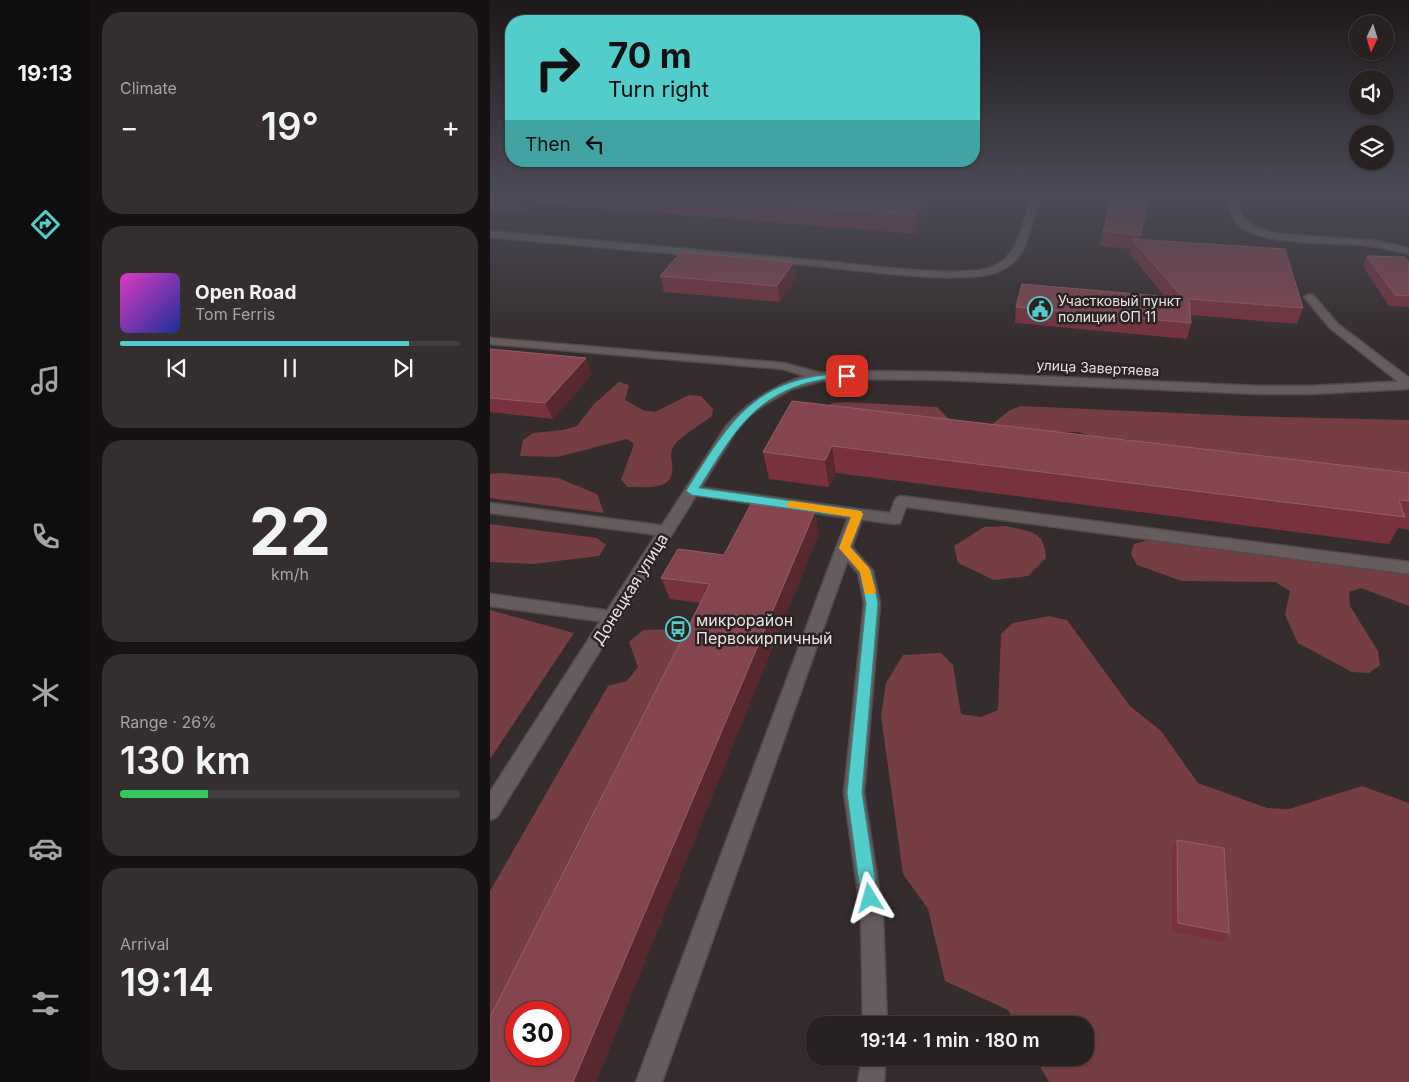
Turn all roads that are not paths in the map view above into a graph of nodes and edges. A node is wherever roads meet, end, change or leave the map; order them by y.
1 (607, 244) edge
2 (1020, 244) edge
3 (1376, 244) edge
4 (1409, 251) edge
5 (1308, 298) dead end
6 (490, 341) edge
7 (820, 377) junction
8 (1409, 385) edge
9 (788, 386) joint
10 (692, 491) junction
11 (490, 508) edge
12 (857, 514) junction
13 (666, 532) junction
14 (844, 548) junction
15 (1409, 568) edge
16 (490, 600) edge
17 (612, 617) junction
18 (490, 810) edge
19 (875, 1016) edge
20 (873, 1066) edge
21 (649, 1082) edge
22 (871, 1082) edge

1 - 2 main road
3 - 4 main road
5 - 8 main road
6 - 7 main road
7 - 8 main road, улица Завертяева
7 - 9 main road, улица Завертяева
9 - 10 main road, Донецкая улица
10 - 12 main road
10 - 13 main road, Донецкая улица
11 - 13 main road
12 - 14 main road
12 - 15 main road
13 - 17 main road, Донецкая улица
14 - 19 main road
14 - 21 main road
16 - 17 main road
17 - 18 main road, Донецкая улица
20 - 22 main road

